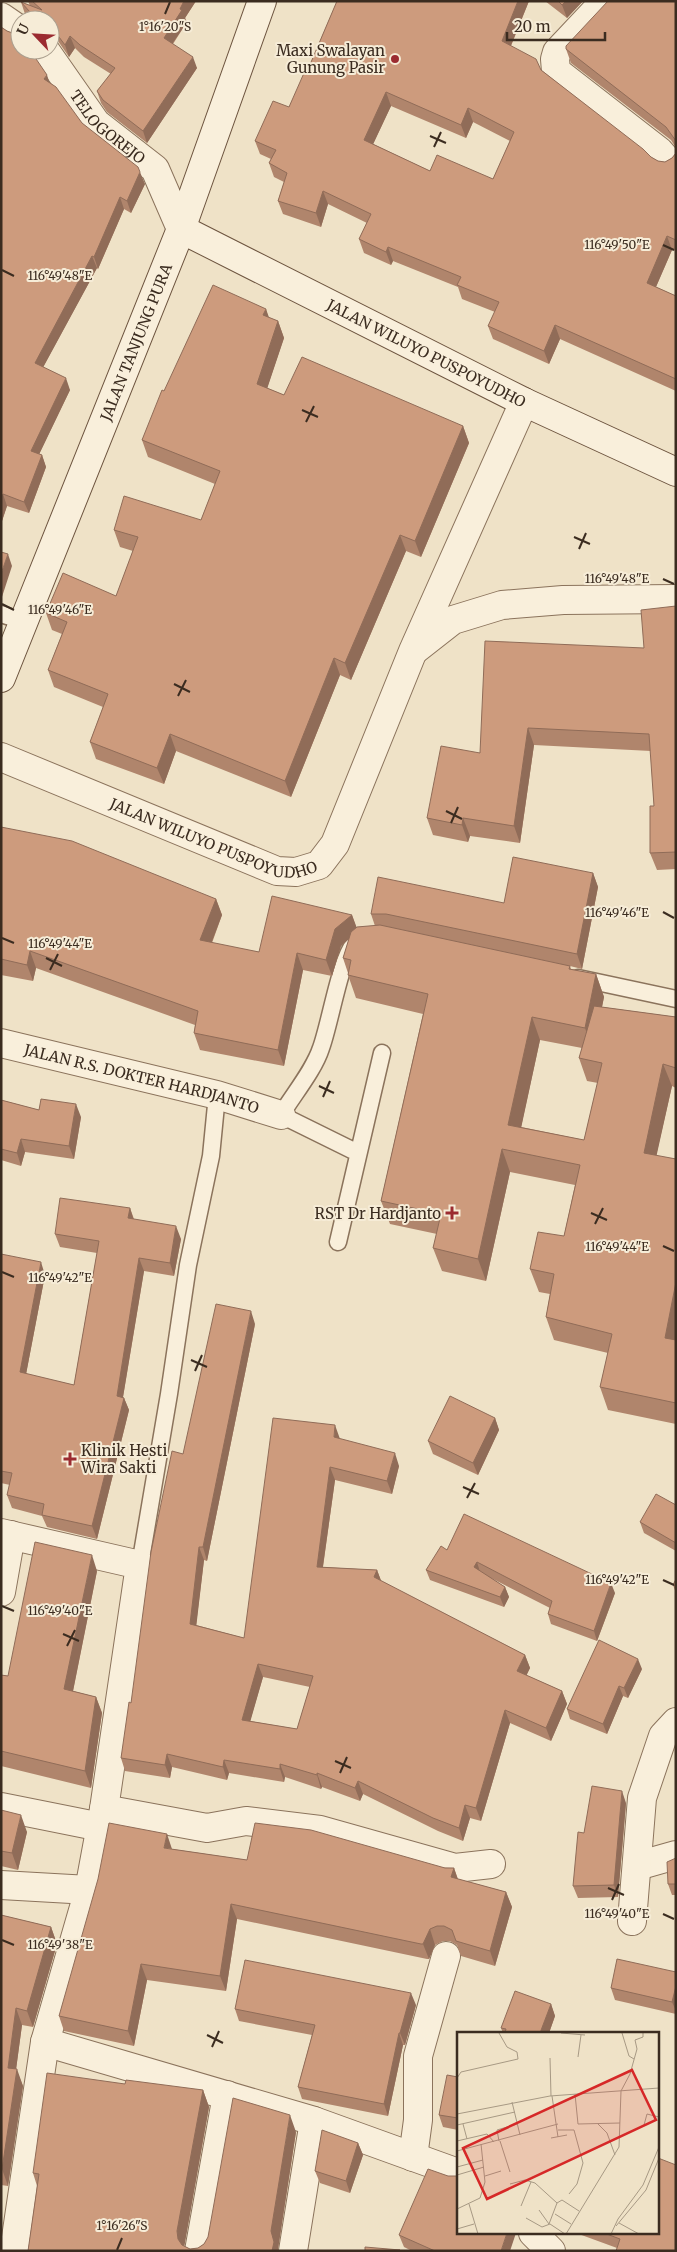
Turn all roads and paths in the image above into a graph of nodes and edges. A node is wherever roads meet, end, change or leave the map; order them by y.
1 (262, 1) edge
2 (605, 1) edge
3 (52, 60) edge
4 (667, 160) edge
5 (180, 229) junction
6 (524, 402) junction
7 (676, 472) edge
8 (676, 599) edge
9 (13, 618) edge
10 (413, 651) junction
11 (1, 678) edge
12 (1, 757) edge
13 (368, 939) edge
14 (561, 975) edge
15 (676, 999) edge
16 (1, 1043) edge
17 (382, 1053) dead end
18 (217, 1095) junction
19 (281, 1115) junction
20 (358, 1153) junction
21 (338, 1242) dead end
22 (6, 1534) edge
23 (140, 1564) junction
24 (1, 1592) edge
25 (676, 1722) edge
26 (1, 1807) edge
27 (102, 1818) junction
28 (676, 1855) edge
29 (492, 1864) dead end
30 (637, 1866) junction
31 (1, 1885) edge
32 (89, 1890) junction
33 (632, 1921) dead end
34 (446, 1956) dead end
35 (45, 2042) junction
36 (227, 2095) junction
37 (314, 2121) junction
38 (413, 2157) junction
39 (457, 2173) edge
40 (533, 2234) edge
41 (14, 2251) edge
42 (199, 2251) edge
43 (293, 2251) edge
44 (551, 2251) edge

1 - 5 street, JALAN TANJUNG PURA
2 - 4 street
3 - 5 street, TELOGOREJO
5 - 6 street, JALAN WILUYO PUSPOYUDHO
5 - 9 street, JALAN TANJUNG PURA
6 - 7 street, JALAN WILUYO PUSPOYUDHO
6 - 10 street, JALAN WILUYO PUSPOYUDHO
8 - 10 street
9 - 11 street, JALAN TANJUNG PURA
10 - 12 street, JALAN WILUYO PUSPOYUDHO
13 - 19 lane
14 - 15 lane
16 - 18 street, JALAN R.S. DOKTER HARDJANTO
17 - 20 lane
18 - 19 street, JALAN R.S. DOKTER HARDJANTO
18 - 23 lane
19 - 20 lane
20 - 21 lane
22 - 23 street
22 - 24 street
23 - 27 street
25 - 30 street
26 - 27 street
27 - 29 street
27 - 32 street
28 - 30 street
30 - 33 street
31 - 32 street
32 - 35 street
34 - 38 street
35 - 36 street
35 - 41 street
36 - 37 street
36 - 42 street
37 - 38 street
37 - 43 street
38 - 39 street
40 - 44 street

